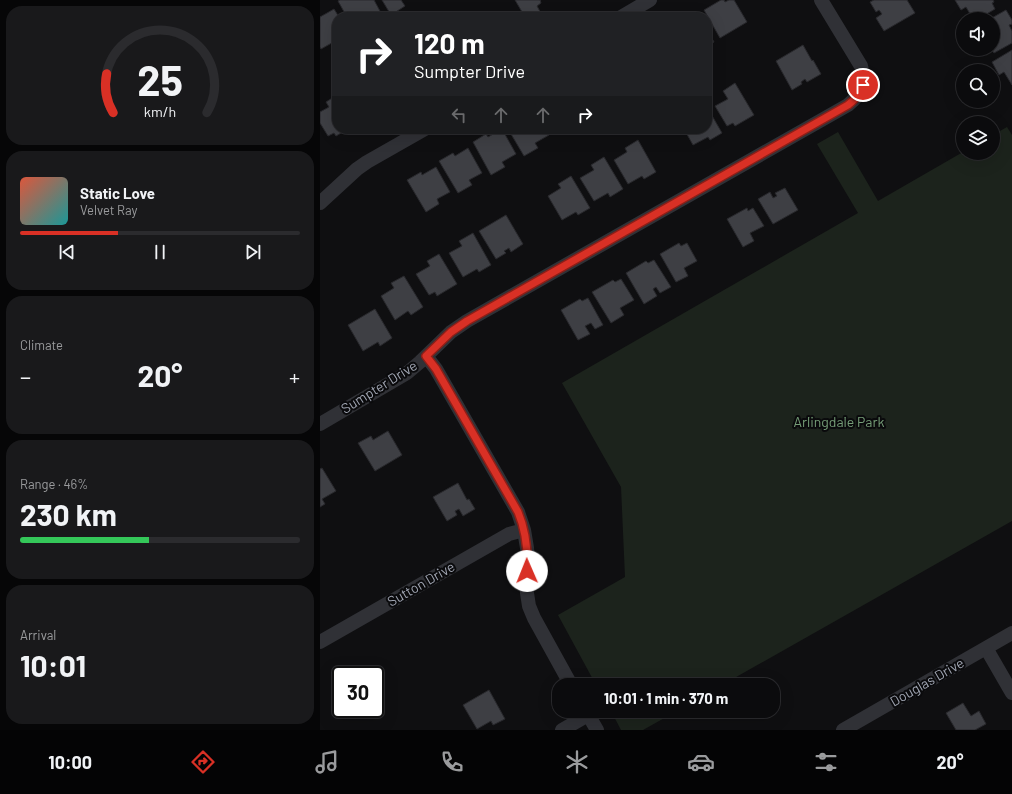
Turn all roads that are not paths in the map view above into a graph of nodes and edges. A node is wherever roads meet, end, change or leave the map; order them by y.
1 (650, 0) edge
2 (822, 0) edge
3 (629, 12) edge
4 (416, 134) edge
5 (320, 203) edge
6 (426, 356) junction
7 (320, 424) edge
8 (524, 530) junction
9 (1012, 633) edge
10 (320, 642) edge
11 (986, 648) junction
12 (567, 678) edge
13 (1012, 693) edge
14 (580, 718) edge
15 (590, 718) edge
16 (562, 730) edge
17 (597, 730) edge
18 (842, 730) edge

1 - 3 street
2 - 6 street, Sumpter Drive
4 - 5 street
6 - 7 street, Sumpter Drive
6 - 8 street
8 - 10 street, Sutton Drive
8 - 12 street
9 - 11 street, Douglas Drive
11 - 13 street
11 - 18 street, Douglas Drive
14 - 16 street
15 - 17 street

